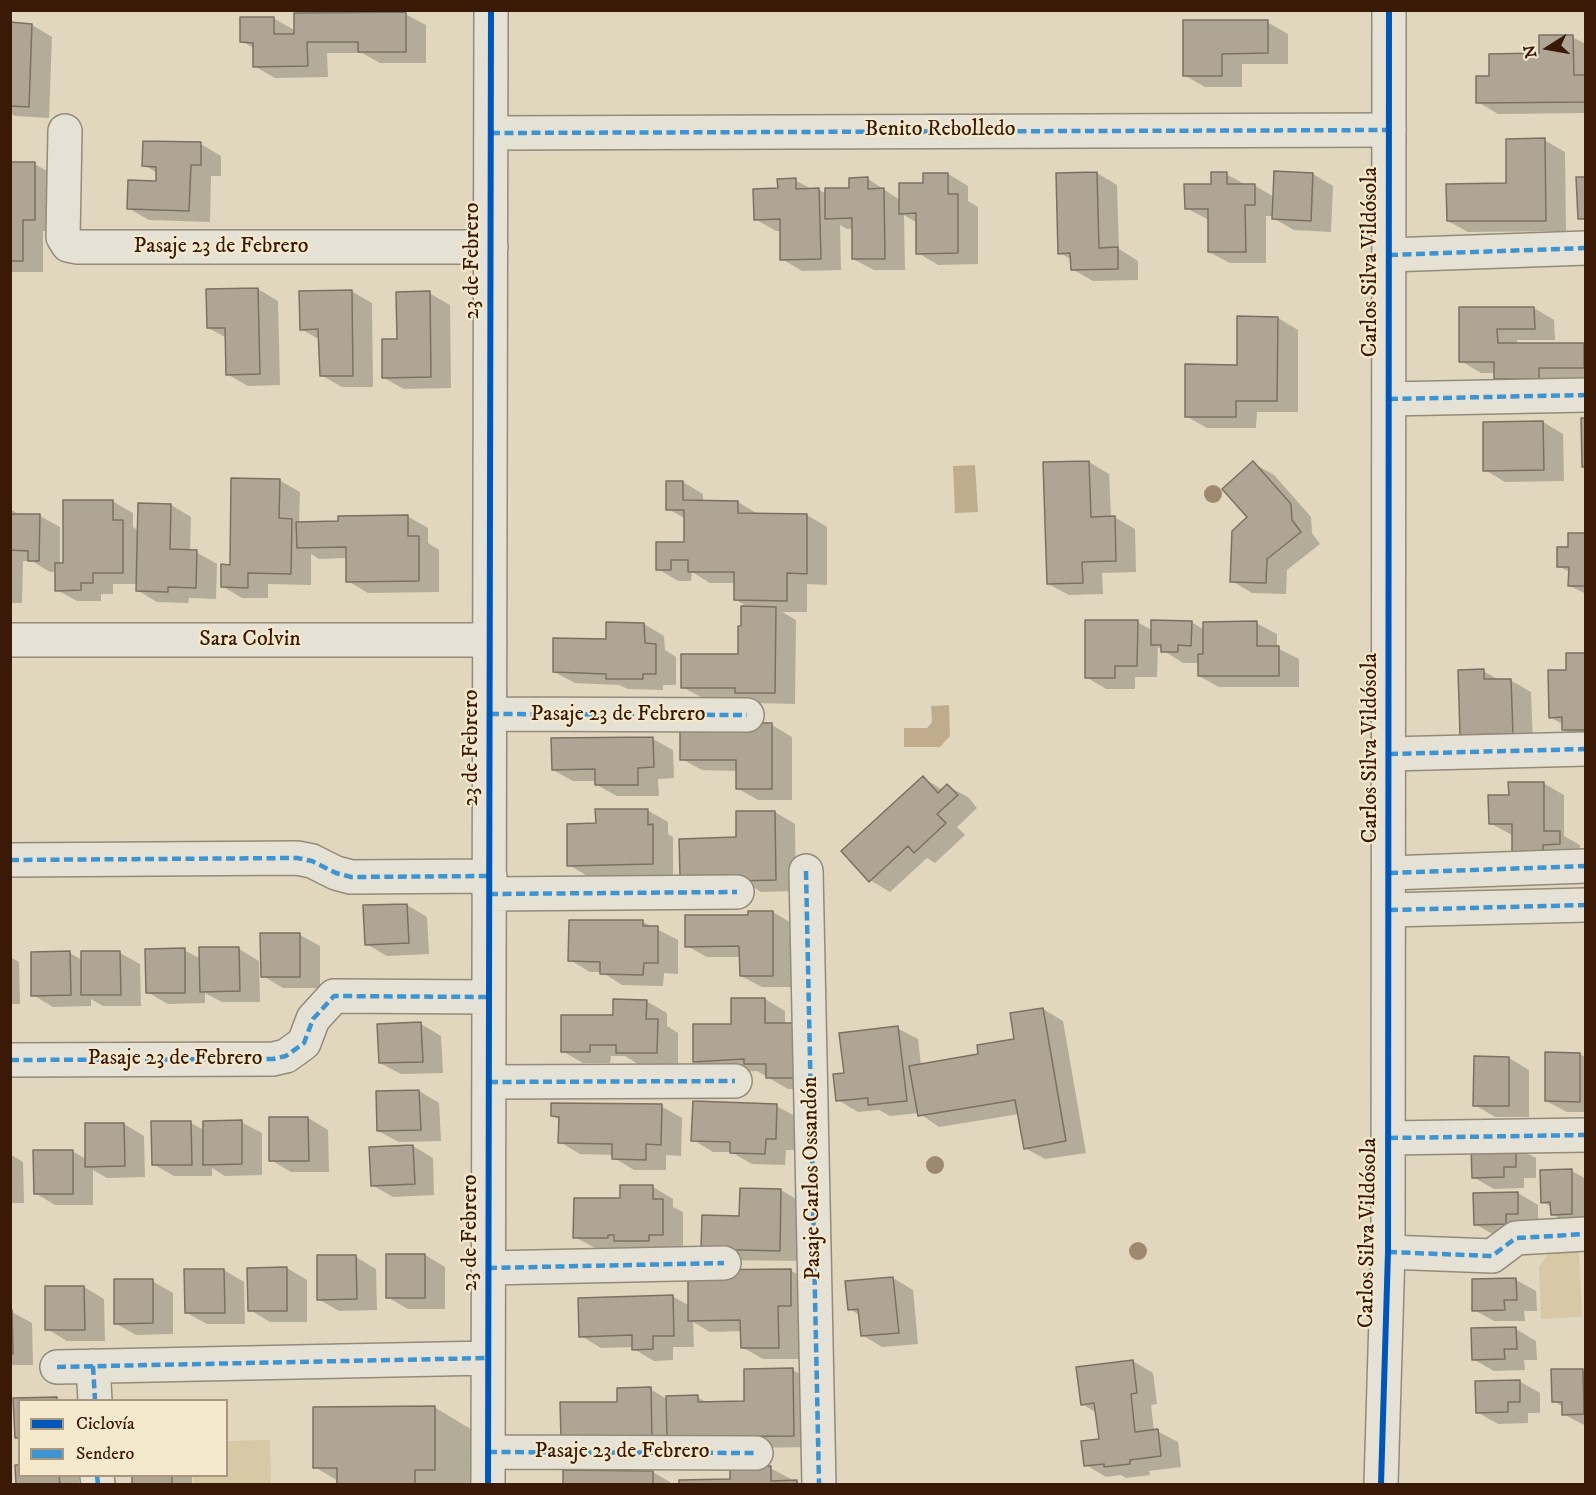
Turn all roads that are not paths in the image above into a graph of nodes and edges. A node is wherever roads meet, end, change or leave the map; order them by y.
1 (491, 10) edge
2 (1389, 10) edge
3 (1389, 130) junction
4 (65, 131) dead end
5 (491, 133) junction
6 (491, 247) junction
7 (1586, 248) edge
8 (1389, 255) junction
9 (1586, 395) edge
10 (1389, 399) junction
11 (10, 640) edge
12 (490, 640) junction
13 (490, 714) junction
14 (747, 715) dead end
15 (1586, 749) edge
16 (1389, 754) junction
17 (10, 860) edge
18 (1586, 866) edge
19 (806, 871) dead end
20 (1389, 873) junction
21 (490, 885) junction
22 (737, 892) dead end
23 (1586, 905) edge
24 (1389, 910) junction
25 (489, 997) junction
26 (10, 1060) edge
27 (735, 1081) dead end
28 (489, 1082) junction
29 (1586, 1135) edge
30 (1389, 1138) junction
31 (1586, 1234) edge
32 (1388, 1252) junction
33 (724, 1263) dead end
34 (488, 1268) junction
35 (488, 1358) junction
36 (93, 1366) junction
37 (57, 1367) dead end
38 (95, 1399) edge
39 (488, 1452) junction
40 (756, 1453) dead end
41 (488, 1485) edge
42 (819, 1485) edge
43 (1381, 1485) edge

1 - 5 street, 23 de Febrero
2 - 3 street, Carlos Silva Vildósola
3 - 5 street, Benito Rebolledo
3 - 8 street, Carlos Silva Vildósola
4 - 6 street, Pasaje 23 de Febrero
5 - 6 street, 23 de Febrero
6 - 12 street, 23 de Febrero
7 - 8 street
8 - 10 street, Carlos Silva Vildósola
9 - 10 street
10 - 16 street, Carlos Silva Vildósola
11 - 12 street, Sara Colvin
12 - 13 street, 23 de Febrero
13 - 14 street, Pasaje 23 de Febrero
13 - 21 street, 23 de Febrero
15 - 16 street
16 - 20 street, Carlos Silva Vildósola
17 - 21 street
18 - 20 street
19 - 42 street, Pasaje Carlos Ossandón
20 - 24 street, Carlos Silva Vildósola
21 - 22 street
21 - 25 street, 23 de Febrero
23 - 24 street
24 - 30 street, Carlos Silva Vildósola
25 - 26 street, Pasaje 23 de Febrero
25 - 28 street, 23 de Febrero
27 - 28 street
28 - 34 street, 23 de Febrero
29 - 30 street
30 - 32 street, Carlos Silva Vildósola
31 - 32 street
32 - 43 street, Carlos Silva Vildósola
33 - 34 street
34 - 35 street, 23 de Febrero
35 - 36 street
35 - 39 street, 23 de Febrero
36 - 37 street
36 - 38 street
39 - 40 street, Pasaje 23 de Febrero
39 - 41 street, 23 de Febrero

